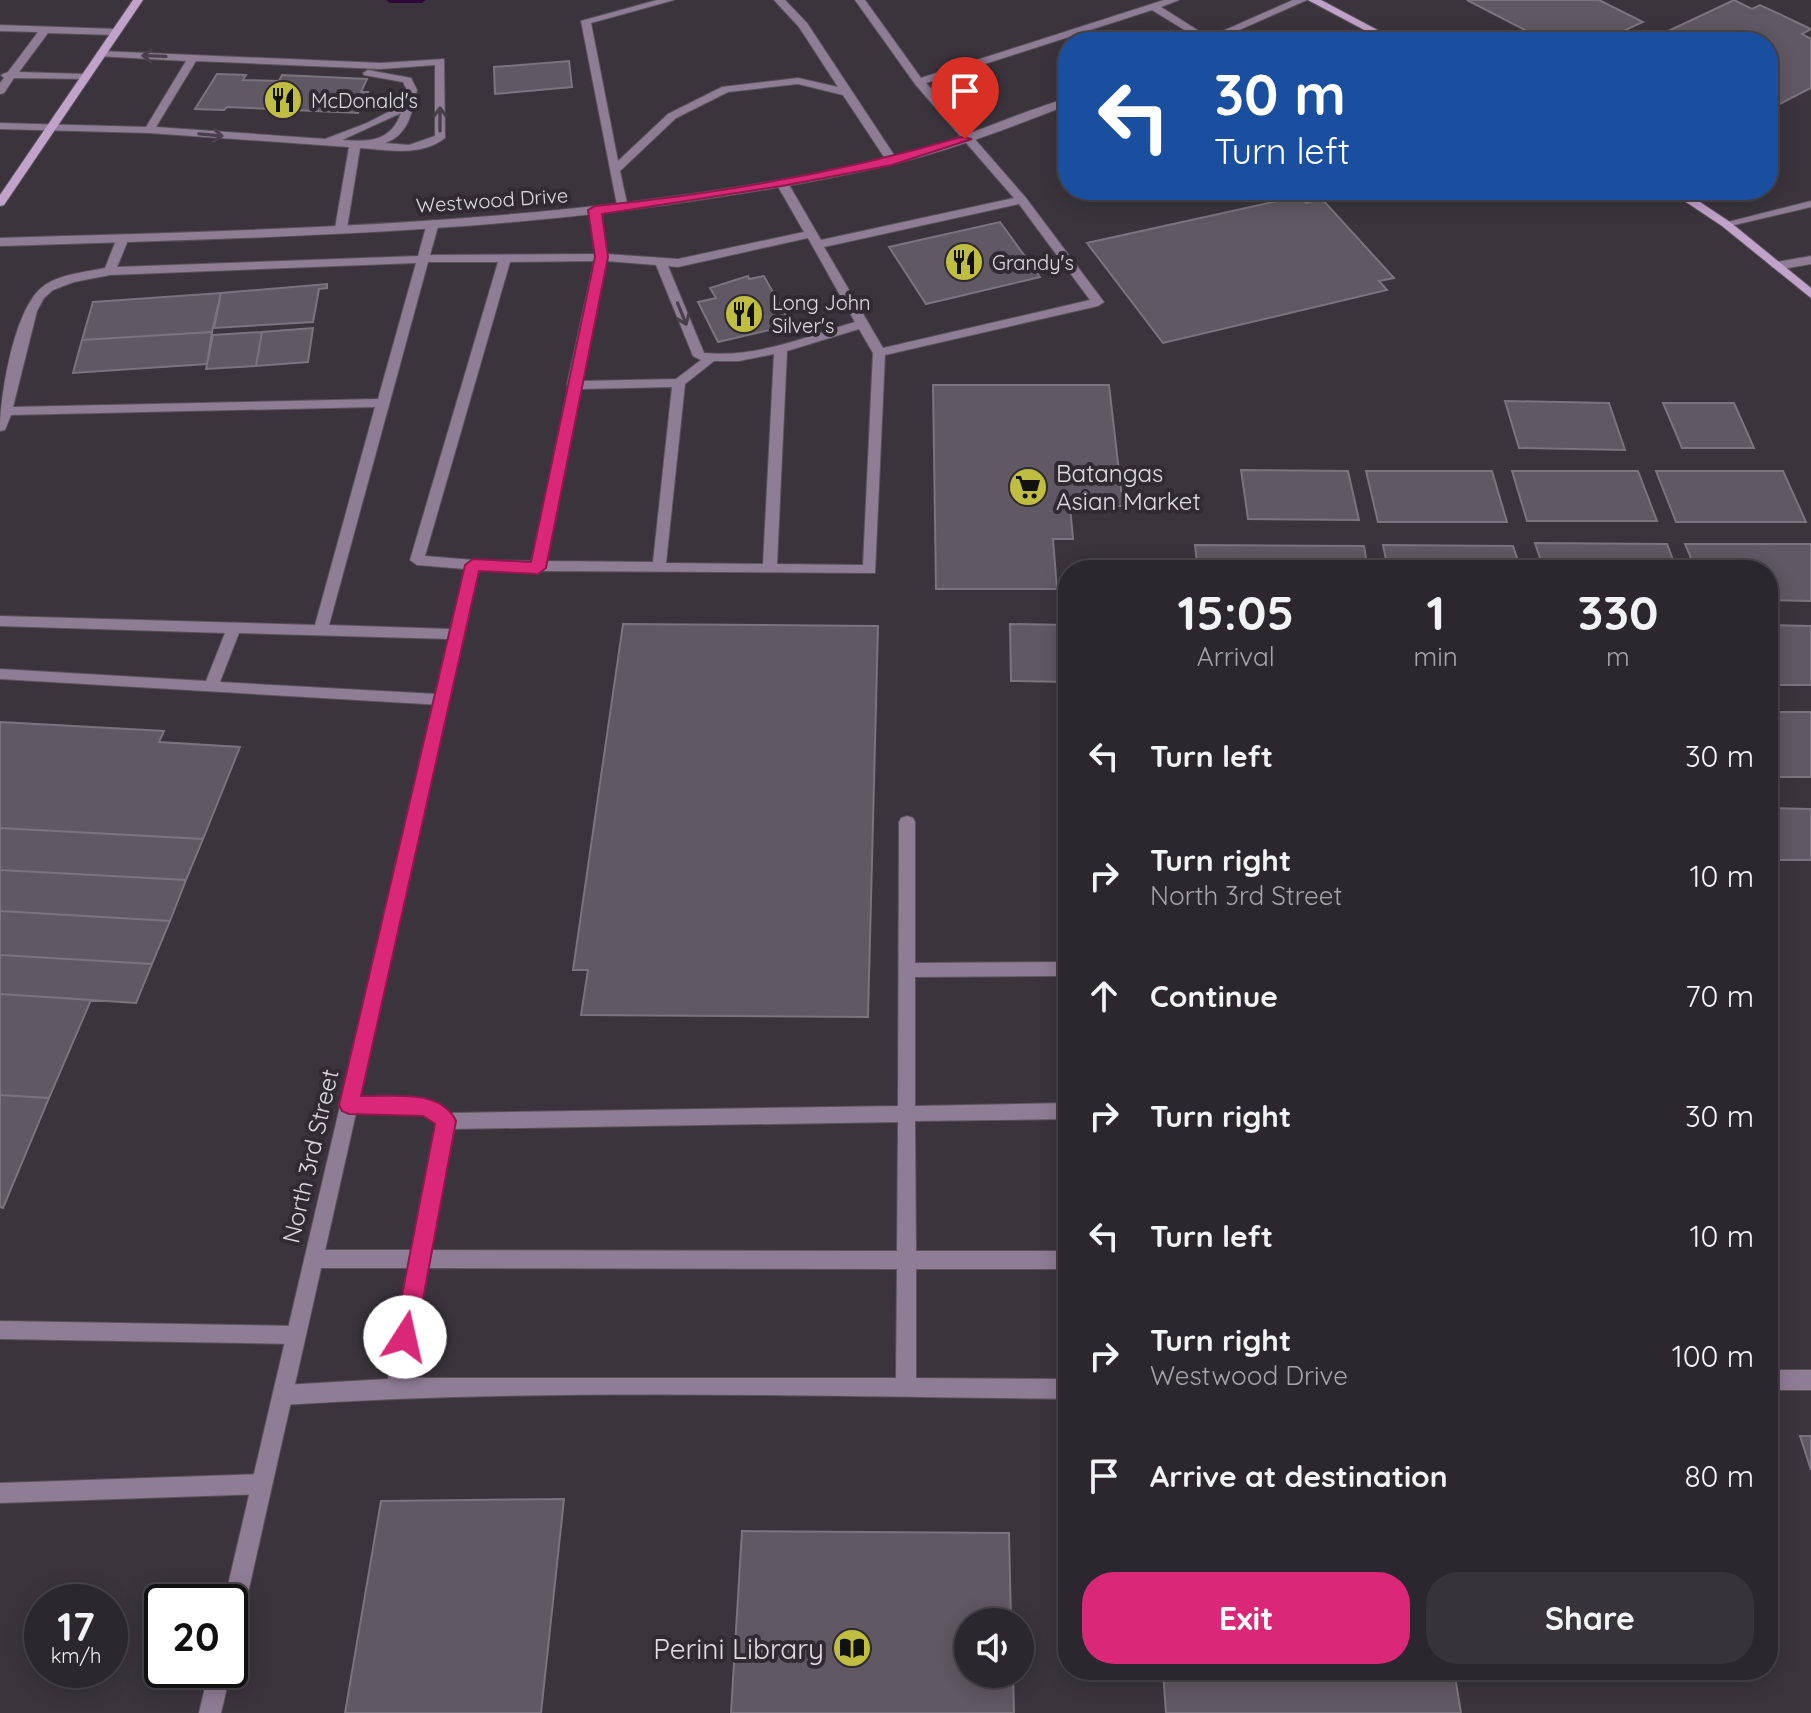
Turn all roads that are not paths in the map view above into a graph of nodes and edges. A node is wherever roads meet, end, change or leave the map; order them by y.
1 (669, 0) edge
2 (779, 0) edge
3 (860, 0) edge
4 (1174, 0) edge
5 (1302, 0) edge
6 (1313, 0) edge
7 (135, 4) edge
8 (1154, 7) junction
9 (0, 28) edge
10 (45, 30) junction
11 (116, 32) junction
12 (1076, 32) edge
13 (1192, 32) edge
14 (1226, 32) edge
15 (1375, 32) edge
16 (1058, 38) edge
17 (101, 54) junction
18 (193, 58) junction
19 (231, 59) junction
20 (6, 75) edge
21 (85, 77) junction
22 (919, 82) junction
23 (0, 91) edge
24 (846, 92) junction
25 (409, 105) junction
26 (1058, 105) edge
27 (0, 126) edge
28 (50, 127) junction
29 (149, 130) junction
30 (965, 139) junction
31 (322, 144) junction
32 (355, 146) junction
33 (892, 161) junction
34 (615, 170) junction
35 (782, 183) junction
36 (2, 197) edge
37 (1022, 200) junction
38 (1689, 200) edge
39 (1811, 204) edge
40 (622, 208) junction
41 (595, 210) junction
42 (433, 223) junction
43 (1726, 224) junction
44 (341, 228) junction
45 (123, 238) junction
46 (814, 240) junction
47 (0, 242) edge
48 (601, 257) junction
49 (422, 259) junction
50 (505, 259) junction
51 (1811, 260) edge
52 (660, 261) junction
53 (1777, 266) junction
54 (110, 271) junction
55 (1811, 294) edge
56 (862, 324) junction
57 (781, 347) junction
58 (879, 353) junction
59 (711, 358) junction
60 (679, 383) junction
61 (573, 385) junction
62 (383, 403) junction
63 (4, 411) edge
64 (0, 427) edge
65 (473, 565) junction
66 (659, 567) junction
67 (538, 568) junction
68 (770, 569) junction
69 (0, 621) edge
70 (234, 628) junction
71 (321, 630) junction
72 (456, 634) junction
73 (0, 674) edge
74 (211, 686) junction
75 (442, 700) junction
76 (907, 822) dead end
77 (1058, 969) edge
78 (907, 970) junction
79 (349, 1105) junction
80 (1058, 1111) edge
81 (907, 1113) junction
82 (446, 1121) junction
83 (314, 1259) junction
84 (419, 1259) junction
85 (1058, 1260) edge
86 (907, 1261) junction
87 (0, 1330) edge
88 (296, 1335) junction
89 (1778, 1380) edge
90 (1811, 1380) edge
91 (396, 1388) junction
92 (906, 1388) junction
93 (1058, 1389) edge
94 (283, 1395) junction
95 (262, 1484) junction
96 (0, 1493) edge
97 (239, 1584) edge
98 (216, 1688) edge
99 (210, 1713) edge

1 - 34 street
2 - 24 street
3 - 22 street
4 - 8 street
5 - 14 street
6 - 15 main road
7 - 11 main road
8 - 12 street
8 - 13 street
9 - 10 street
10 - 11 street
10 - 20 street
11 - 17 main road
16 - 22 street
18 -> 17 street
17 - 21 main road
18 - 19 street
18 - 29 street
19 - 25 street
32 -> 19 street
20 - 21 street
20 - 23 street
21 - 28 main road
22 - 30 street
24 - 33 street
24 - 34 street
25 - 31 street
25 - 32 street
26 - 30 street, Westwood Drive
27 - 28 street
28 - 29 street
28 - 36 main road
29 -> 31 street
30 - 33 street, Westwood Drive
30 - 37 street
31 - 32 street
32 - 44 street
33 - 35 street, Westwood Drive
34 - 40 street
35 - 40 street, Westwood Drive
35 - 46 street
37 - 46 street
37 - 58 street
38 - 43 main road
39 - 43 street
40 - 41 street, Westwood Drive
41 - 42 street, Westwood Drive
41 - 48 street
42 - 44 street, Westwood Drive
42 - 49 street
43 - 53 main road
44 - 45 street, Westwood Drive
45 - 47 street, Westwood Drive
45 - 54 street
46 - 52 street
46 - 56 street
48 - 50 street
48 - 52 street
48 - 61 street
49 - 50 street
49 - 54 street
49 - 62 street
50 - 65 street
51 - 53 street
52 -> 59 street
53 - 55 main road
54 - 63 street
56 - 57 street
56 - 58 street
57 - 59 street
57 - 68 street
58 - 68 street
59 - 60 street
60 - 61 street
60 - 66 street
61 - 67 street
62 - 63 street
62 - 71 street
63 - 64 street
65 - 67 street
65 - 72 street, North 3rd Street
66 - 67 street
66 - 68 street
69 - 70 street
70 - 71 street
70 - 74 street
71 - 72 street
72 - 75 street, North 3rd Street
73 - 74 street
74 - 75 street
75 - 79 street, North 3rd Street
76 - 78 street
77 - 78 street
78 - 81 street
79 - 82 street
79 - 83 street, North 3rd Street
80 - 81 street
81 - 82 street
81 - 86 street
82 - 84 street
83 - 84 street
83 - 88 street, North 3rd Street
84 - 86 street
84 - 91 street
85 - 86 street
86 - 92 street
87 - 88 street
88 - 94 street, North 3rd Street
89 - 90 street
91 - 92 street
91 - 94 street
92 - 93 street
94 - 95 street, North 3rd Street
95 - 96 street
95 - 97 street, North 3rd Street
98 - 99 street

